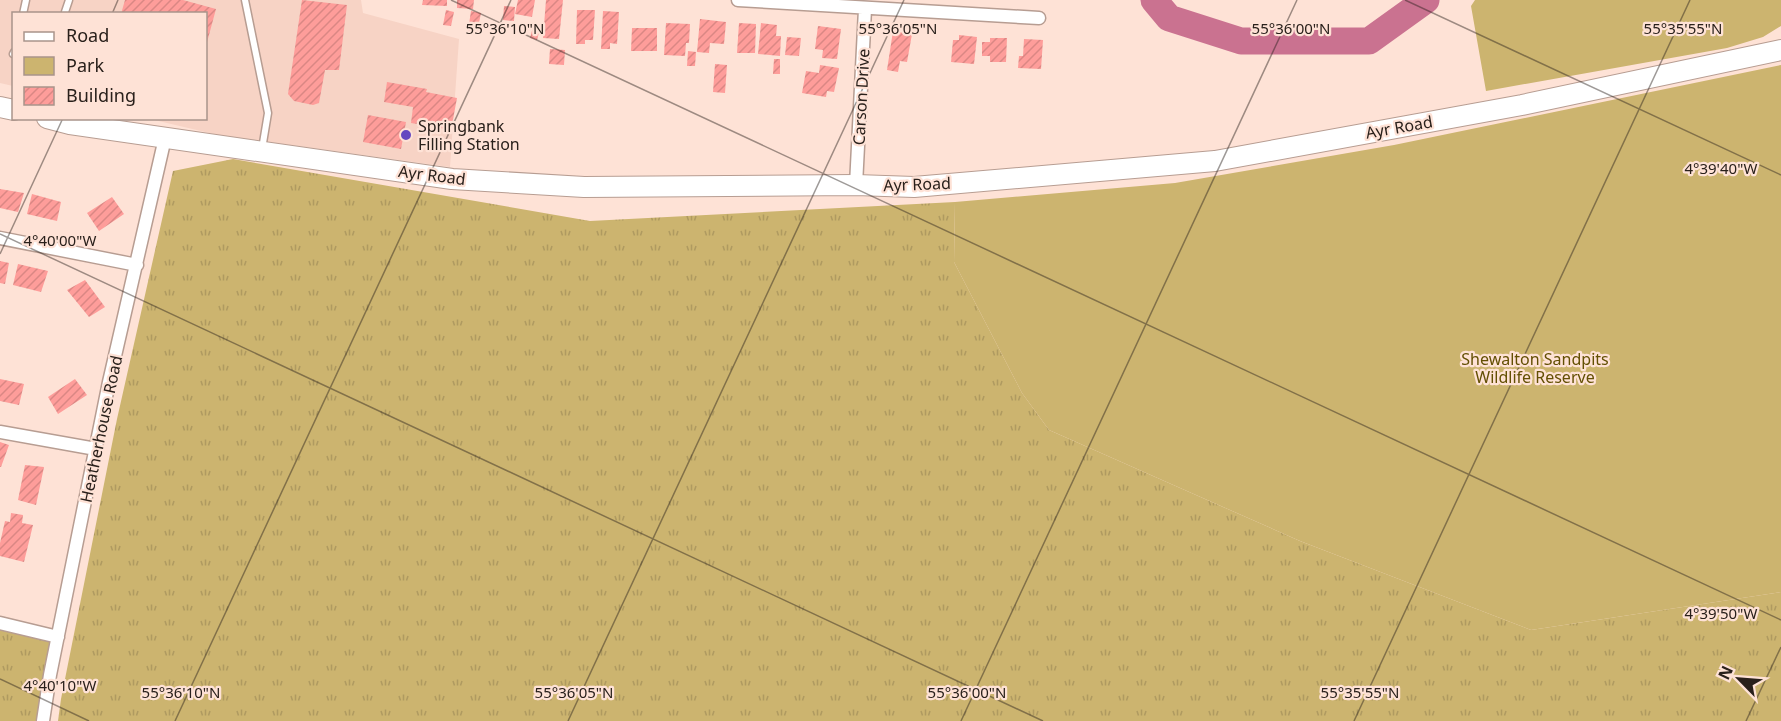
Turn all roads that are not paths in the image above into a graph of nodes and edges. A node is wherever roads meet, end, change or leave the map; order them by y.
1 (69, 0) edge
2 (245, 0) edge
3 (738, 0) edge
4 (765, 1) edge
5 (865, 9) junction
6 (65, 12) edge
7 (1039, 18) dead end
8 (1781, 50) edge
9 (55, 120) edge
10 (165, 138) junction
11 (261, 153) junction
12 (856, 185) junction
13 (0, 238) edge
14 (137, 265) junction
15 (0, 432) edge
16 (96, 449) junction
17 (0, 624) edge
18 (58, 637) junction
19 (43, 721) edge

1 - 6 lane
2 - 11 lane
3 - 4 street
4 - 5 street
5 - 7 street
5 - 12 street, Carson Drive
8 - 12 main road, Ayr Road
9 - 10 main road, Ayr Road
10 - 11 main road, Ayr Road
10 - 14 street, Heatherhouse Road
11 - 12 main road, Ayr Road
13 - 14 street
14 - 16 street, Heatherhouse Road
15 - 16 street
16 - 18 street, Heatherhouse Road
17 - 18 street
18 - 19 street, Heatherhouse Road

